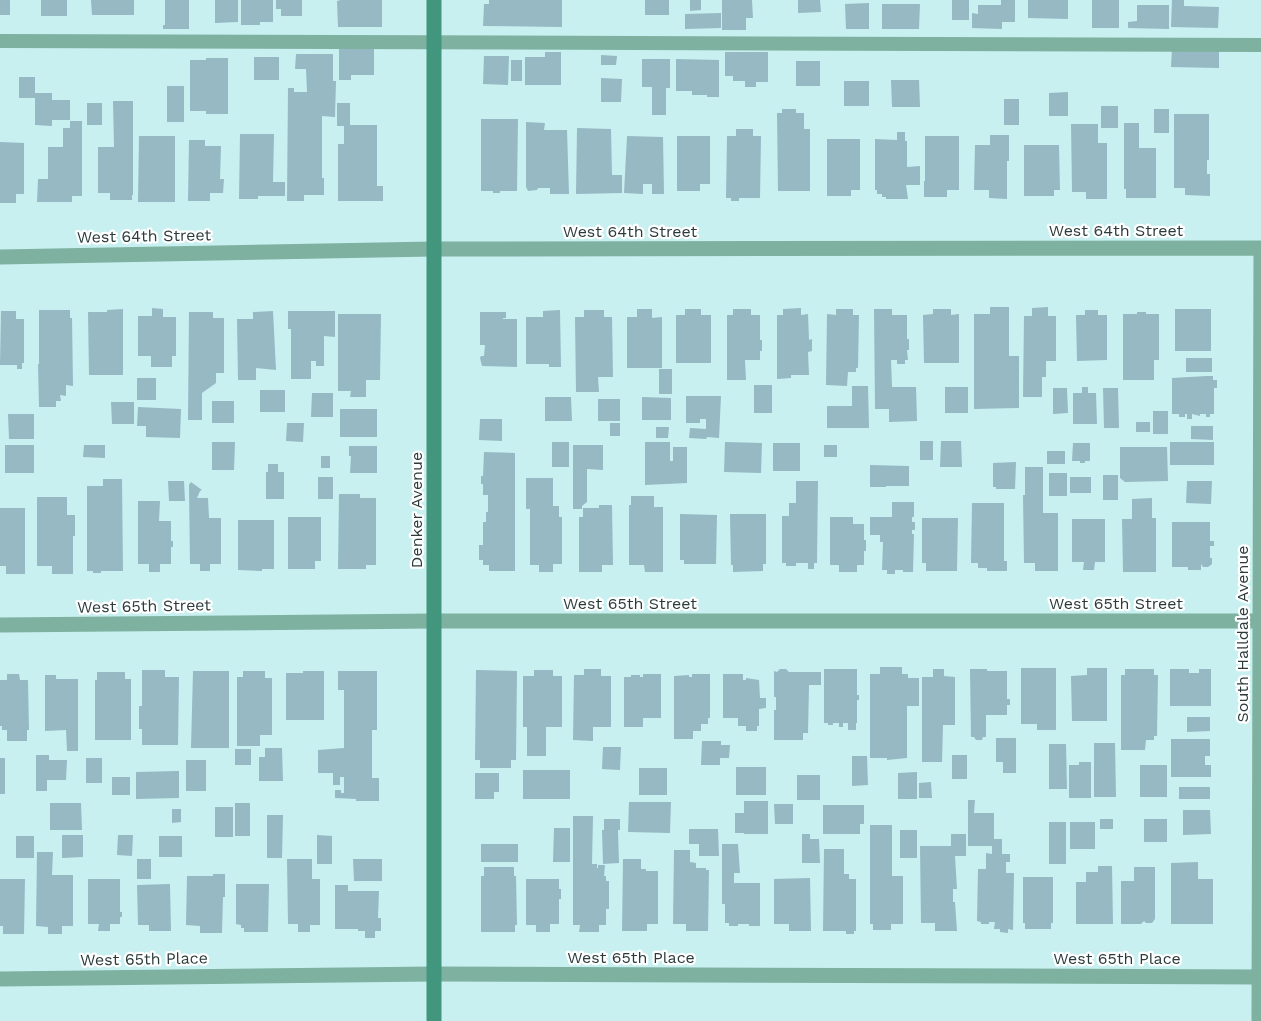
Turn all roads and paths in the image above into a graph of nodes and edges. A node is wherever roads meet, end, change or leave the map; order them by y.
1 (434, 0) edge
2 (0, 41) edge
3 (434, 42) junction
4 (1261, 45) edge
5 (1261, 248) edge
6 (434, 249) junction
7 (0, 257) edge
8 (434, 621) junction
9 (1261, 621) edge
10 (0, 625) edge
11 (434, 974) junction
12 (1260, 977) edge
13 (0, 979) edge
14 (434, 1021) edge
15 (1259, 1021) edge

1 - 3 street, Denker Avenue
2 - 3 lane
3 - 4 lane
3 - 6 street, Denker Avenue
5 - 6 street, West 64th Street
5 - 9 street, South Halldale Avenue
6 - 7 street, West 64th Street
6 - 8 street, Denker Avenue
8 - 9 street, West 65th Street
8 - 10 street, West 65th Street
8 - 11 street, Denker Avenue
9 - 12 street, South Halldale Avenue
11 - 12 street, West 65th Place
11 - 13 street, West 65th Place
11 - 14 street, Denker Avenue
12 - 15 street, South Halldale Avenue

